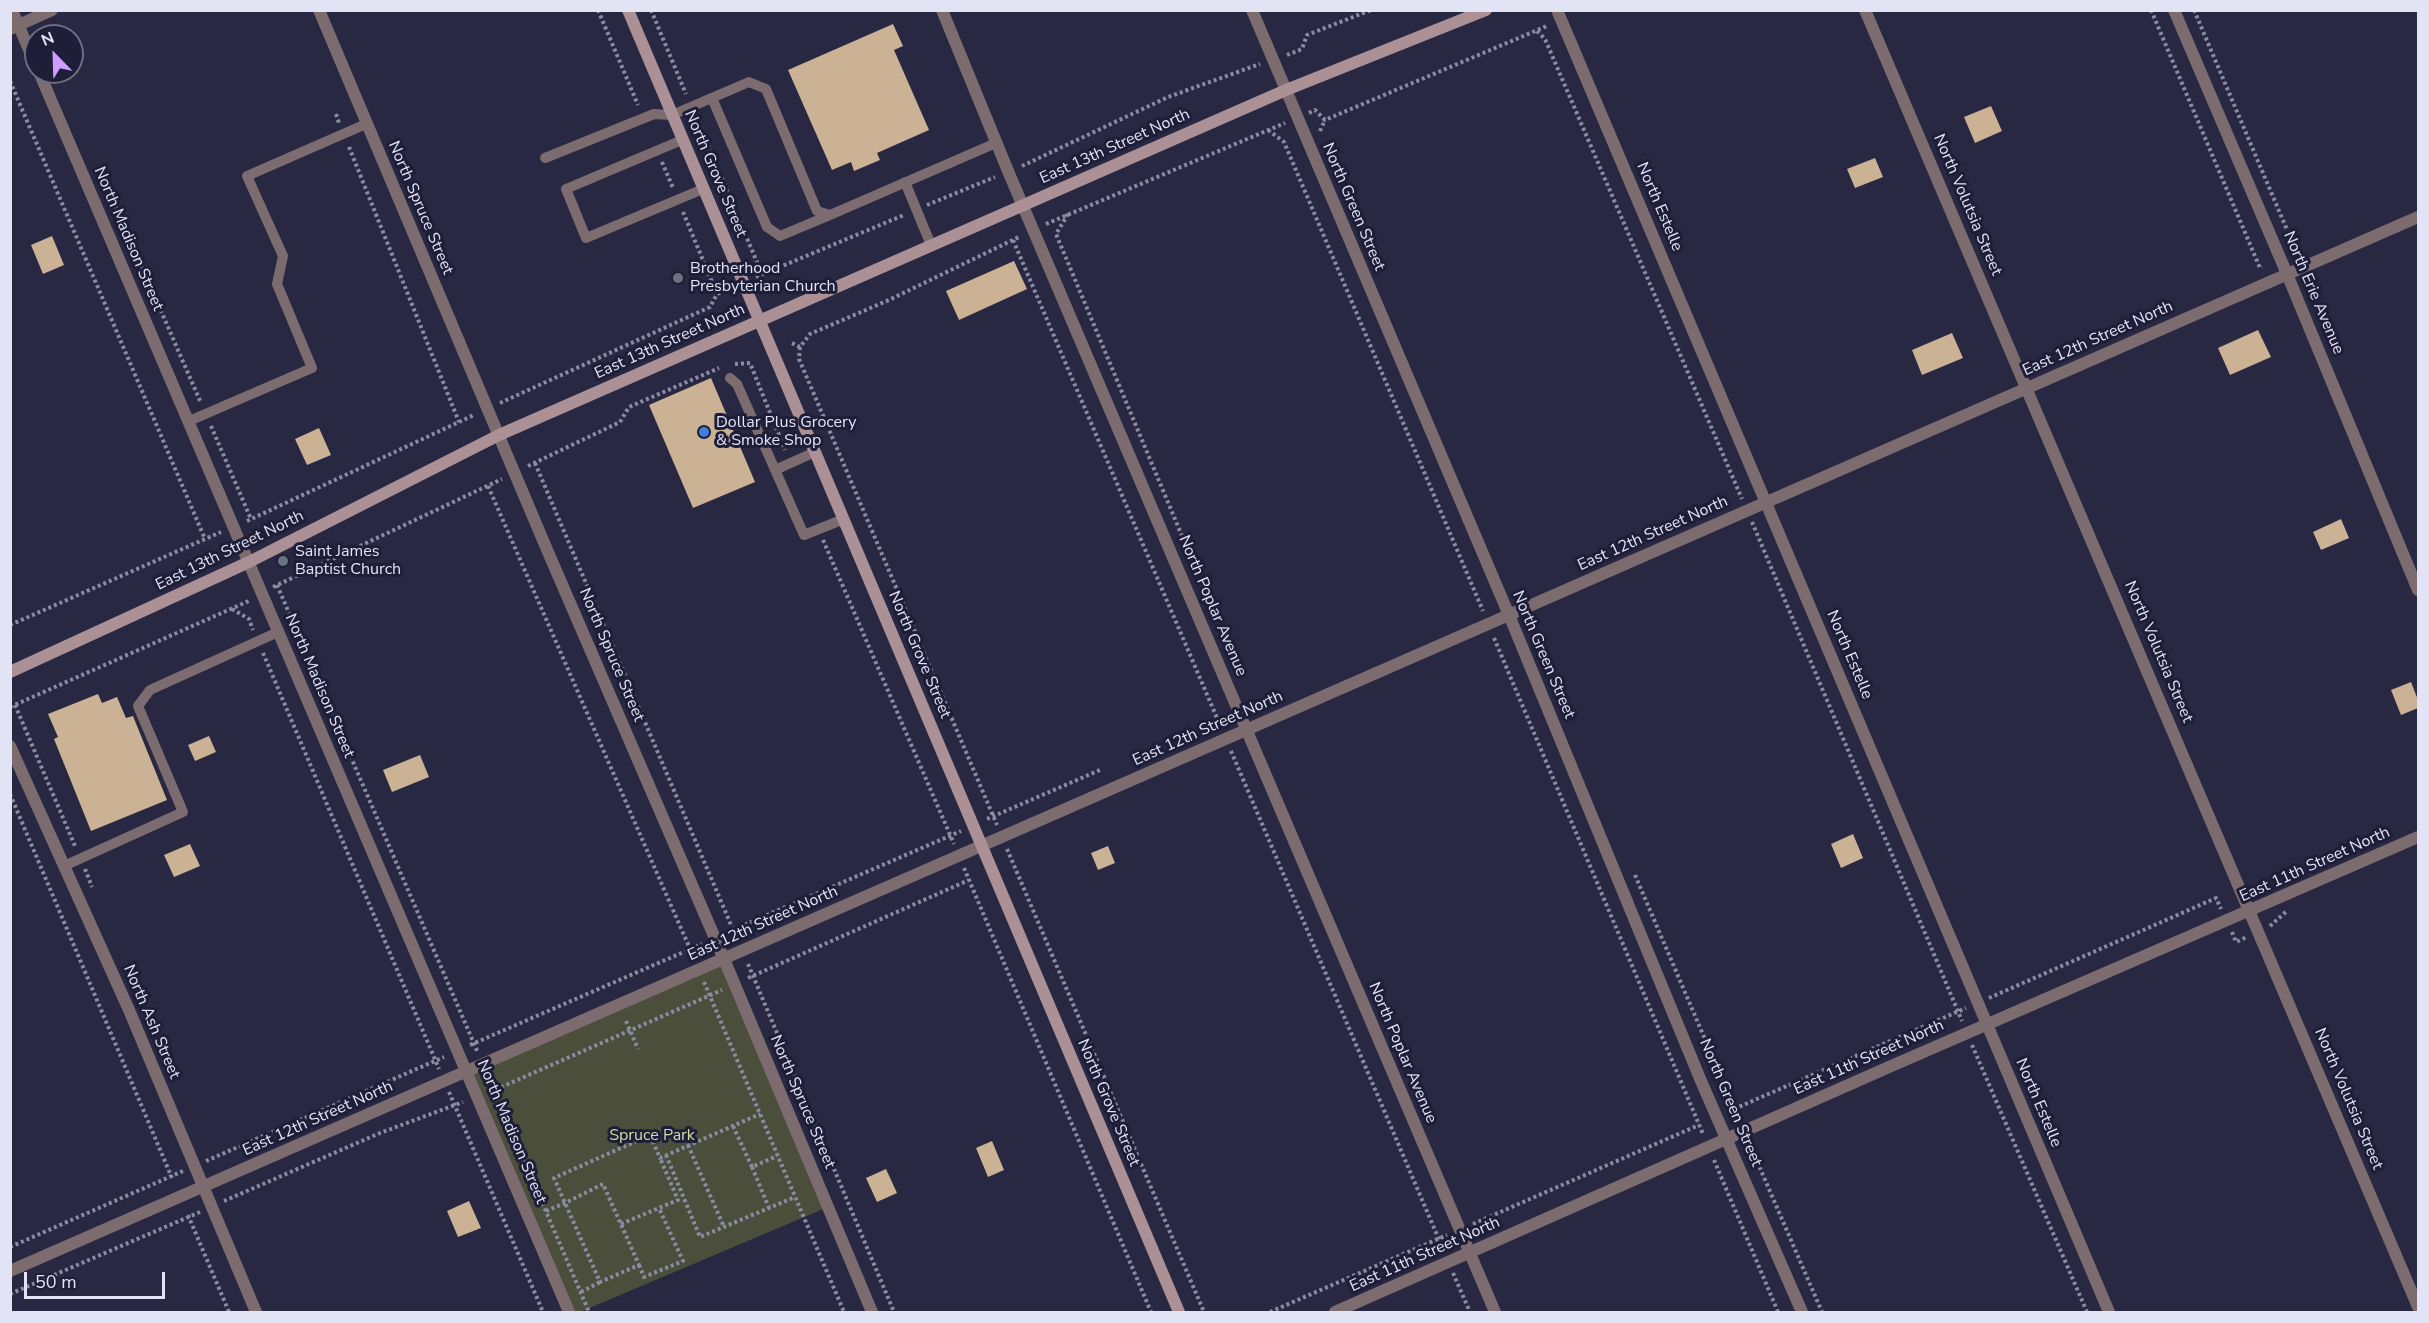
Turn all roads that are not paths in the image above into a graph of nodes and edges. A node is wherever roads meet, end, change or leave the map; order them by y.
1 (12, 10) edge
2 (52, 10) edge
3 (319, 10) edge
4 (628, 10) edge
5 (1252, 10) edge
6 (1486, 10) edge
7 (1865, 10) edge
8 (2174, 10) edge
9 (946, 12) edge
10 (1559, 15) edge
11 (15, 27) edge
12 (24, 44) edge
13 (44, 84) edge
14 (1286, 90) junction
15 (712, 98) junction
16 (672, 114) junction
17 (366, 124) junction
18 (682, 140) junction
19 (996, 142) junction
20 (545, 158) dead end
21 (905, 183) junction
22 (703, 189) junction
23 (1022, 205) junction
24 (830, 215) junction
25 (2418, 217) edge
26 (931, 245) junction
27 (2287, 274) junction
28 (759, 321) junction
29 (730, 378) dead end
30 (2028, 388) junction
31 (189, 422) junction
32 (499, 435) junction
33 (815, 453) junction
34 (775, 470) junction
35 (1766, 503) junction
36 (844, 519) junction
37 (249, 562) junction
38 (2418, 590) edge
39 (1509, 615) junction
40 (278, 632) junction
41 (10, 672) edge
42 (1247, 730) junction
43 (10, 746) edge
44 (2418, 837) edge
45 (981, 846) junction
46 (64, 866) junction
47 (2250, 911) junction
48 (724, 959) junction
49 (1987, 1025) junction
50 (467, 1071) junction
51 (1727, 1139) junction
52 (203, 1187) junction
53 (1470, 1253) junction
54 (10, 1271) edge
55 (2418, 1307) edge
56 (256, 1312) edge
57 (569, 1312) edge
58 (872, 1312) edge
59 (1179, 1312) edge
60 (1335, 1312) edge
61 (1495, 1312) edge
62 (1802, 1312) edge
63 (2109, 1312) edge

1 - 11 street
2 - 11 street
3 - 17 street, North Spruce Street
4 - 16 main road, North Grove Street
5 - 14 street, North Green Street
6 - 14 main road, East 13th Street North
7 - 30 street, North Volutsia Street
8 - 27 street, North Erie Avenue
9 - 19 street, North Poplar Avenue
10 - 35 street, North Estelle
11 - 12 street
13 - 31 street, North Madison Street
14 - 23 main road, East 13th Street North
14 - 39 street, North Green Street
15 - 16 lane
15 - 24 lane
15 - 24 lane
16 - 18 main road, North Grove Street
16 - 20 lane
17 - 31 lane
17 - 32 street, North Spruce Street
18 - 22 main road, North Grove Street
18 - 22 lane
19 - 21 lane
19 - 23 street, North Poplar Avenue
21 - 24 lane
21 - 26 lane
22 - 28 main road, North Grove Street
23 - 26 main road, East 13th Street North
23 - 42 street, North Poplar Avenue
25 - 27 street, East 12th Street North
26 - 28 main road, East 13th Street North
27 - 30 street, East 12th Street North
27 - 38 street, North Erie Avenue
28 - 32 main road, East 13th Street North
28 - 33 main road, North Grove Street
29 - 34 lane
30 - 35 street, East 12th Street North
30 - 47 street, North Volutsia Street
31 - 37 street, North Madison Street
32 - 37 main road, East 13th Street North
32 - 48 street, North Spruce Street
33 - 34 lane
33 - 36 main road, North Grove Street
34 - 36 lane
35 - 39 street, East 12th Street North
35 - 49 street, North Estelle
36 - 45 main road, North Grove Street
37 - 40 street, North Madison Street
37 - 41 main road, East 13th Street North
39 - 42 street, East 12th Street North
39 - 51 street, North Green Street
40 - 46 lane
40 - 50 street, North Madison Street
42 - 45 street, East 12th Street North
42 - 53 street, North Poplar Avenue
43 - 46 street, North Ash Street
44 - 47 street, East 11th Street North
45 - 48 street, East 12th Street North
45 - 59 main road, North Grove Street
46 - 52 street, North Ash Street
47 - 49 street, East 11th Street North
47 - 55 street, North Volutsia Street
48 - 50 street, East 12th Street North
48 - 58 street, North Spruce Street
49 - 51 street, East 11th Street North
49 - 63 street, North Estelle
50 - 52 street, East 12th Street North
50 - 57 street, North Madison Street
51 - 53 street, East 11th Street North
51 - 62 street, North Green Street
52 - 54 street, East 12th Street North
52 - 56 street, North Ash Street
53 - 60 street, East 11th Street North
53 - 61 street, North Poplar Avenue

